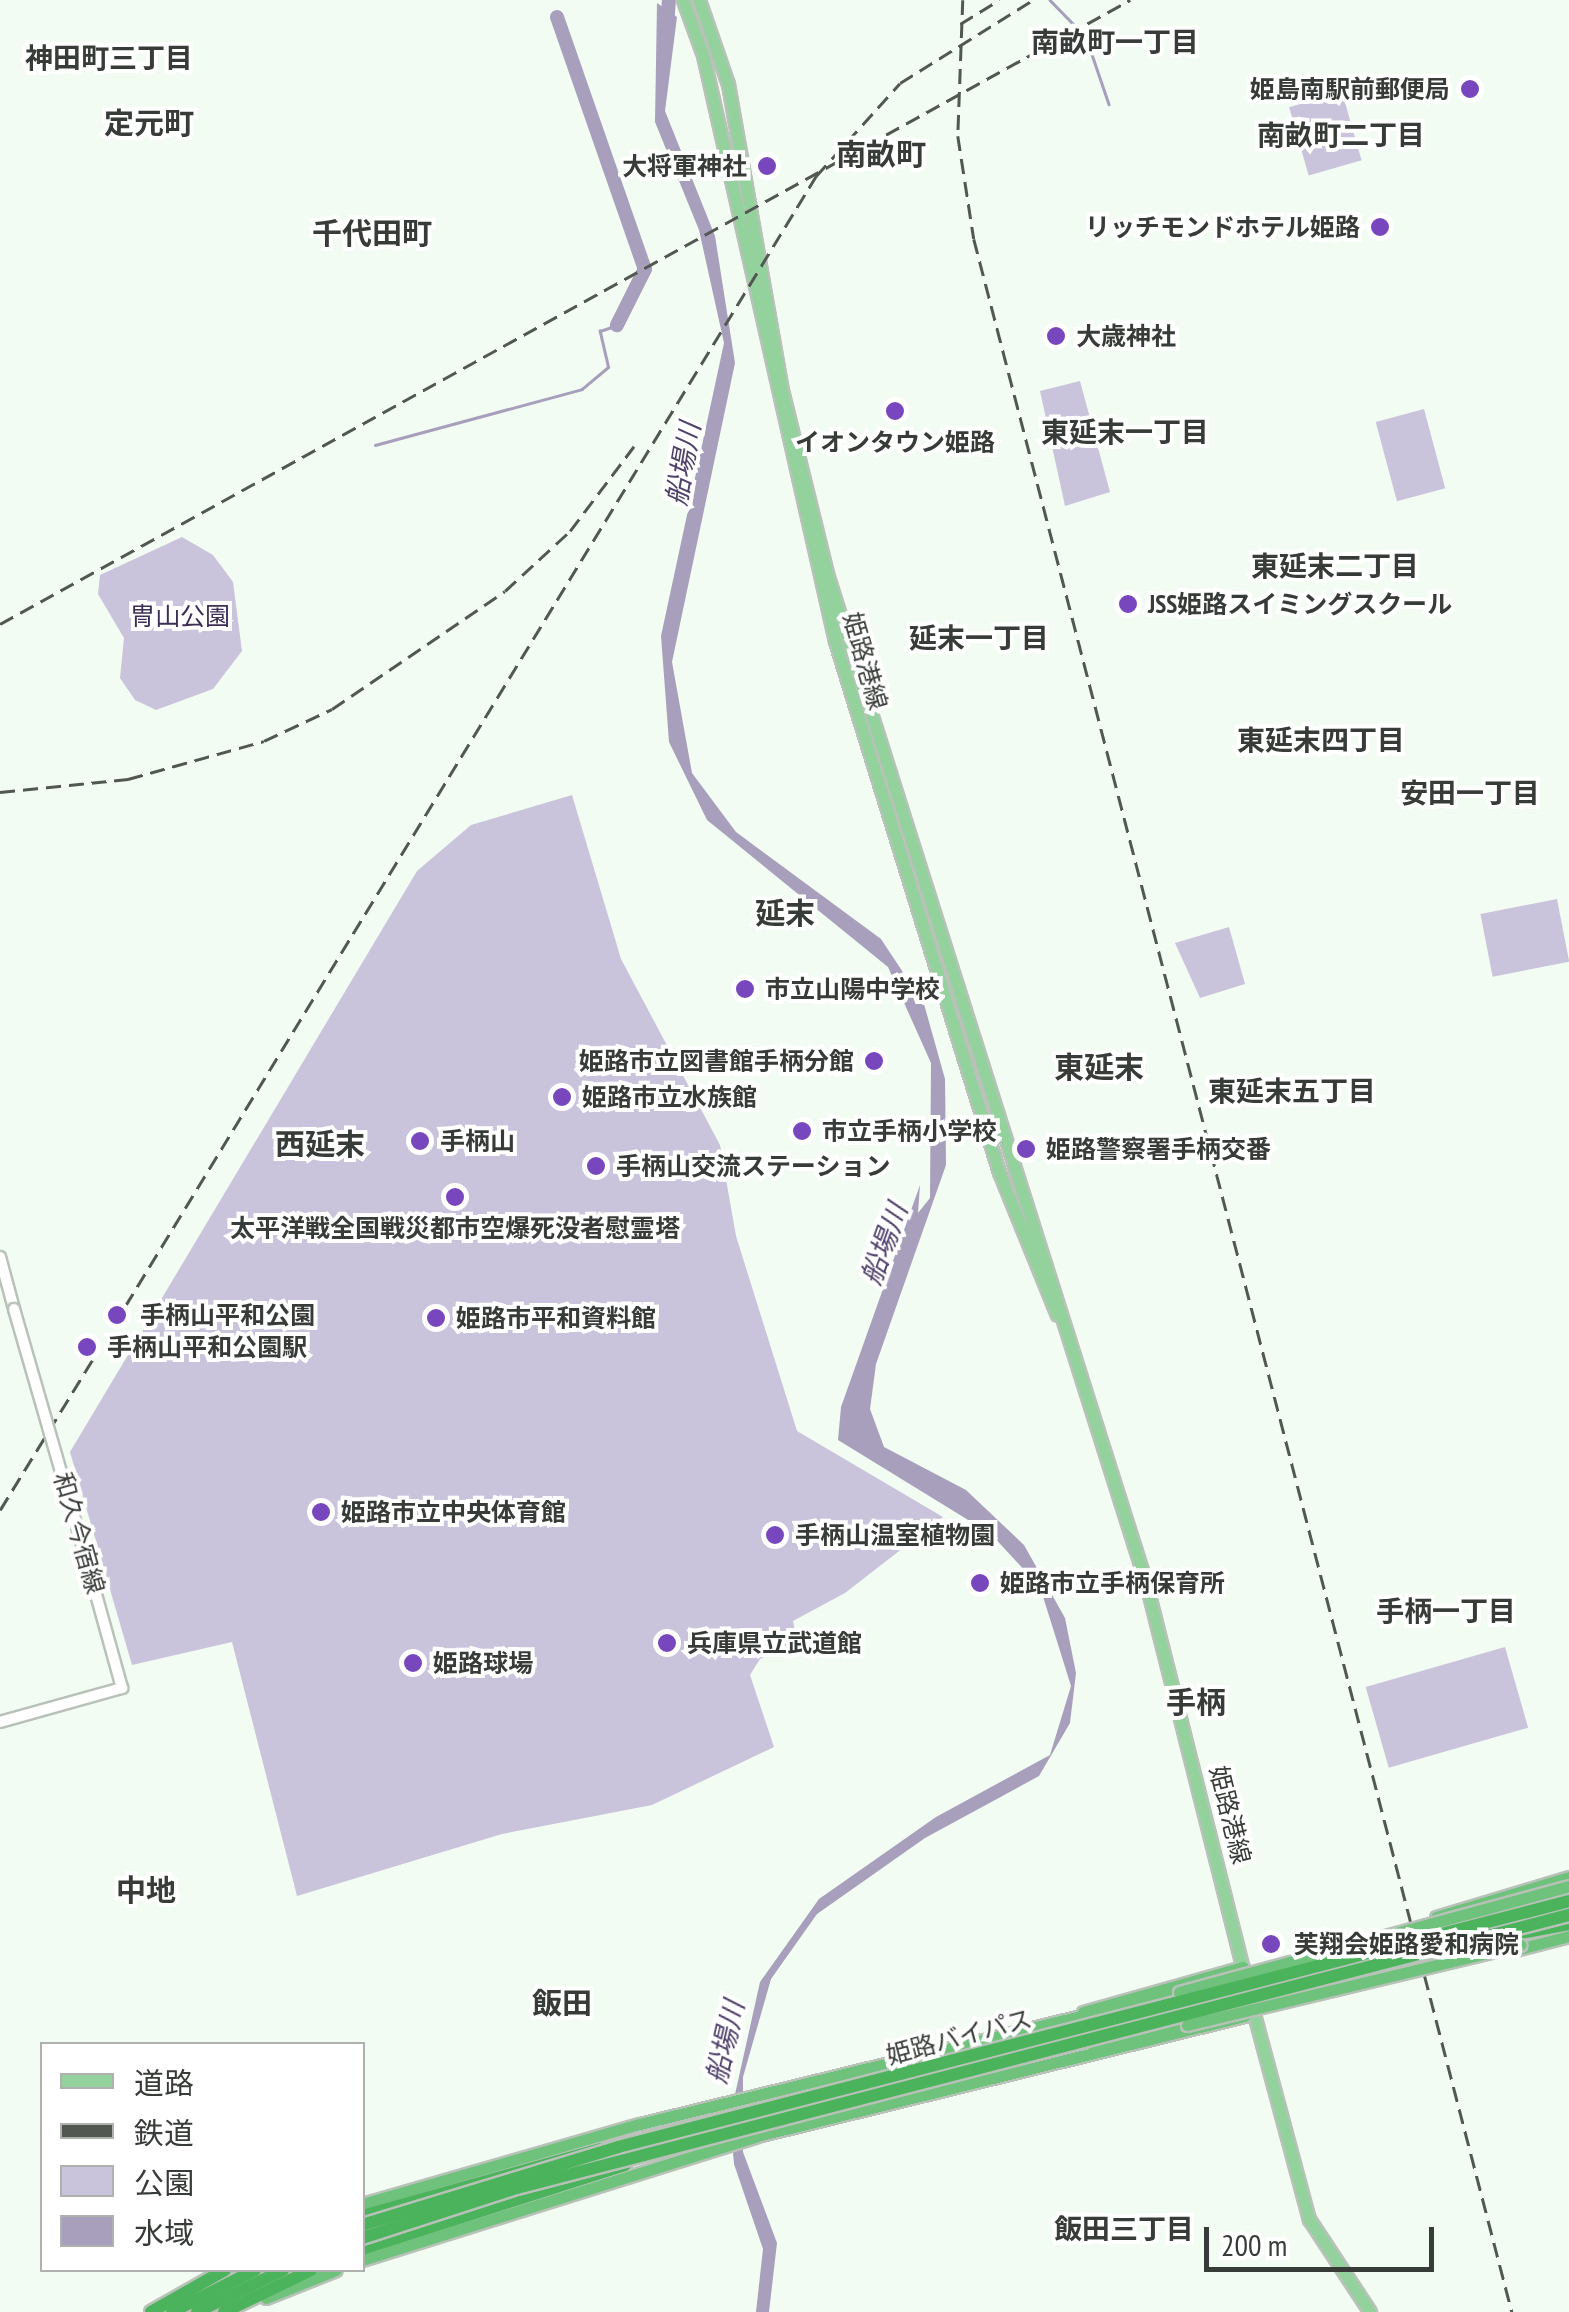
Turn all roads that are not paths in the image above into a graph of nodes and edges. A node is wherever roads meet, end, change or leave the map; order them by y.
1 (683, 0) edge
2 (699, 0) edge
3 (0, 1257) edge
4 (1060, 1318) junction
5 (0, 1722) edge
6 (1569, 1877) edge
7 (1569, 1889) edge
8 (1569, 1902) edge
9 (1569, 1914) edge
10 (1423, 1921) dead end
11 (1569, 1930) edge
12 (1436, 1943) junction
13 (1243, 1967) junction
14 (1435, 1971) dead end
15 (1252, 2014) junction
16 (1057, 2024) junction
17 (1057, 2057) junction
18 (702, 2145) junction
19 (618, 2147) junction
20 (365, 2203) edge
21 (365, 2215) edge
22 (365, 2224) edge
23 (365, 2237) edge
24 (365, 2247) edge
25 (365, 2259) edge
26 (221, 2272) edge
27 (250, 2272) edge
28 (279, 2272) edge
29 (306, 2272) edge
30 (330, 2272) edge
31 (240, 2304) junction
32 (150, 2312) edge
33 (172, 2312) edge
34 (197, 2312) edge
35 (224, 2312) edge
36 (1370, 2312) edge

1 - 4 main road, 姫路港線
2 - 4 main road, 姫路港線
3 - 5 main road, 和久今宿線, bridge
4 - 13 main road, 姫路港線
6 - 10 highway
7 - 12 highway, bridge
7 - 16 highway, bridge
8 - 12 highway, 姫路バイパス, bridge
9 - 12 highway, 姫路バイパス, bridge
11 - 12 highway, bridge
11 - 14 highway
11 - 17 highway, bridge
12 - 18 highway, 姫路バイパス, bridge
12 - 19 highway, 姫路バイパス, bridge
13 - 15 main road, 姫路港線
13 - 16 highway
15 - 17 highway
15 - 36 main road, 姫路港線
16 - 20 highway
17 - 18 highway
18 - 23 highway, 姫路バイパス, bridge
18 - 24 highway, bridge
18 - 25 highway
19 - 21 highway, bridge
19 - 22 highway, 姫路バイパス, bridge
26 - 32 highway
27 - 33 highway
28 - 34 highway
29 - 31 highway
30 - 31 highway
31 - 35 highway

